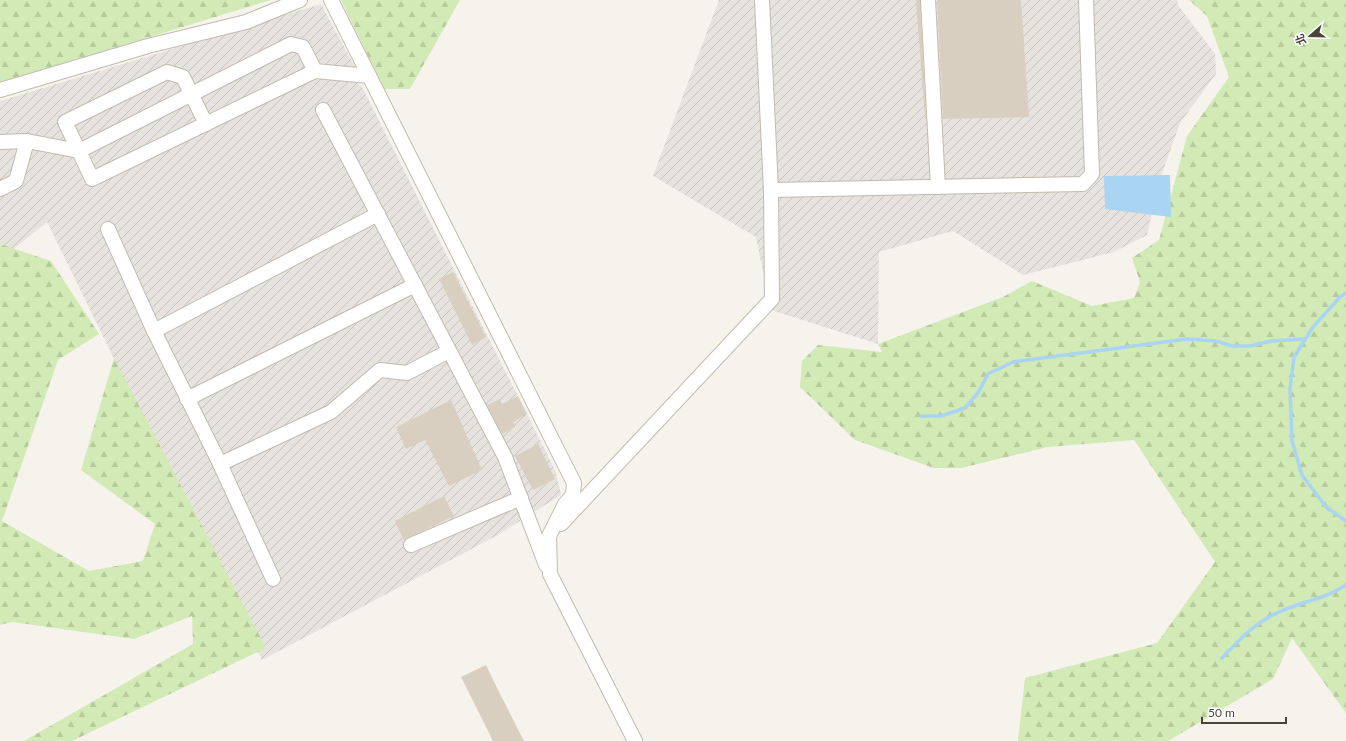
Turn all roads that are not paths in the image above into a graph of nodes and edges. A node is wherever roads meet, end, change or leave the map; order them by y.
1 (300, 0) edge
2 (331, 0) edge
3 (762, 0) edge
4 (928, 0) edge
5 (1086, 0) edge
6 (315, 71) junction
7 (369, 76) junction
8 (0, 90) edge
9 (191, 94) junction
10 (323, 110) dead end
11 (206, 124) junction
12 (26, 141) junction
13 (0, 142) edge
14 (79, 151) junction
15 (938, 187) junction
16 (0, 189) edge
17 (770, 190) junction
18 (378, 214) junction
19 (108, 229) dead end
20 (415, 285) junction
21 (154, 331) junction
22 (449, 351) junction
23 (187, 399) junction
24 (220, 464) junction
25 (521, 498) junction
26 (549, 536) junction
27 (411, 545) dead end
28 (550, 574) junction
29 (273, 579) dead end
30 (635, 741) edge

1 - 8 street
2 - 7 street
3 - 17 street
4 - 15 street
5 - 15 street
6 - 7 street
6 - 9 street
6 - 11 street
7 - 26 street
9 - 11 street
9 - 14 street
9 - 14 street
10 - 18 street
11 - 14 street
12 - 13 street
12 - 14 street
12 - 16 street
15 - 17 street
17 - 26 street
18 - 20 street
18 - 21 street
19 - 21 street
20 - 22 street
20 - 23 street
21 - 23 street
22 - 24 street
22 - 25 street
23 - 24 street
24 - 29 street
25 - 27 street
25 - 28 street
26 - 28 street
28 - 30 street

